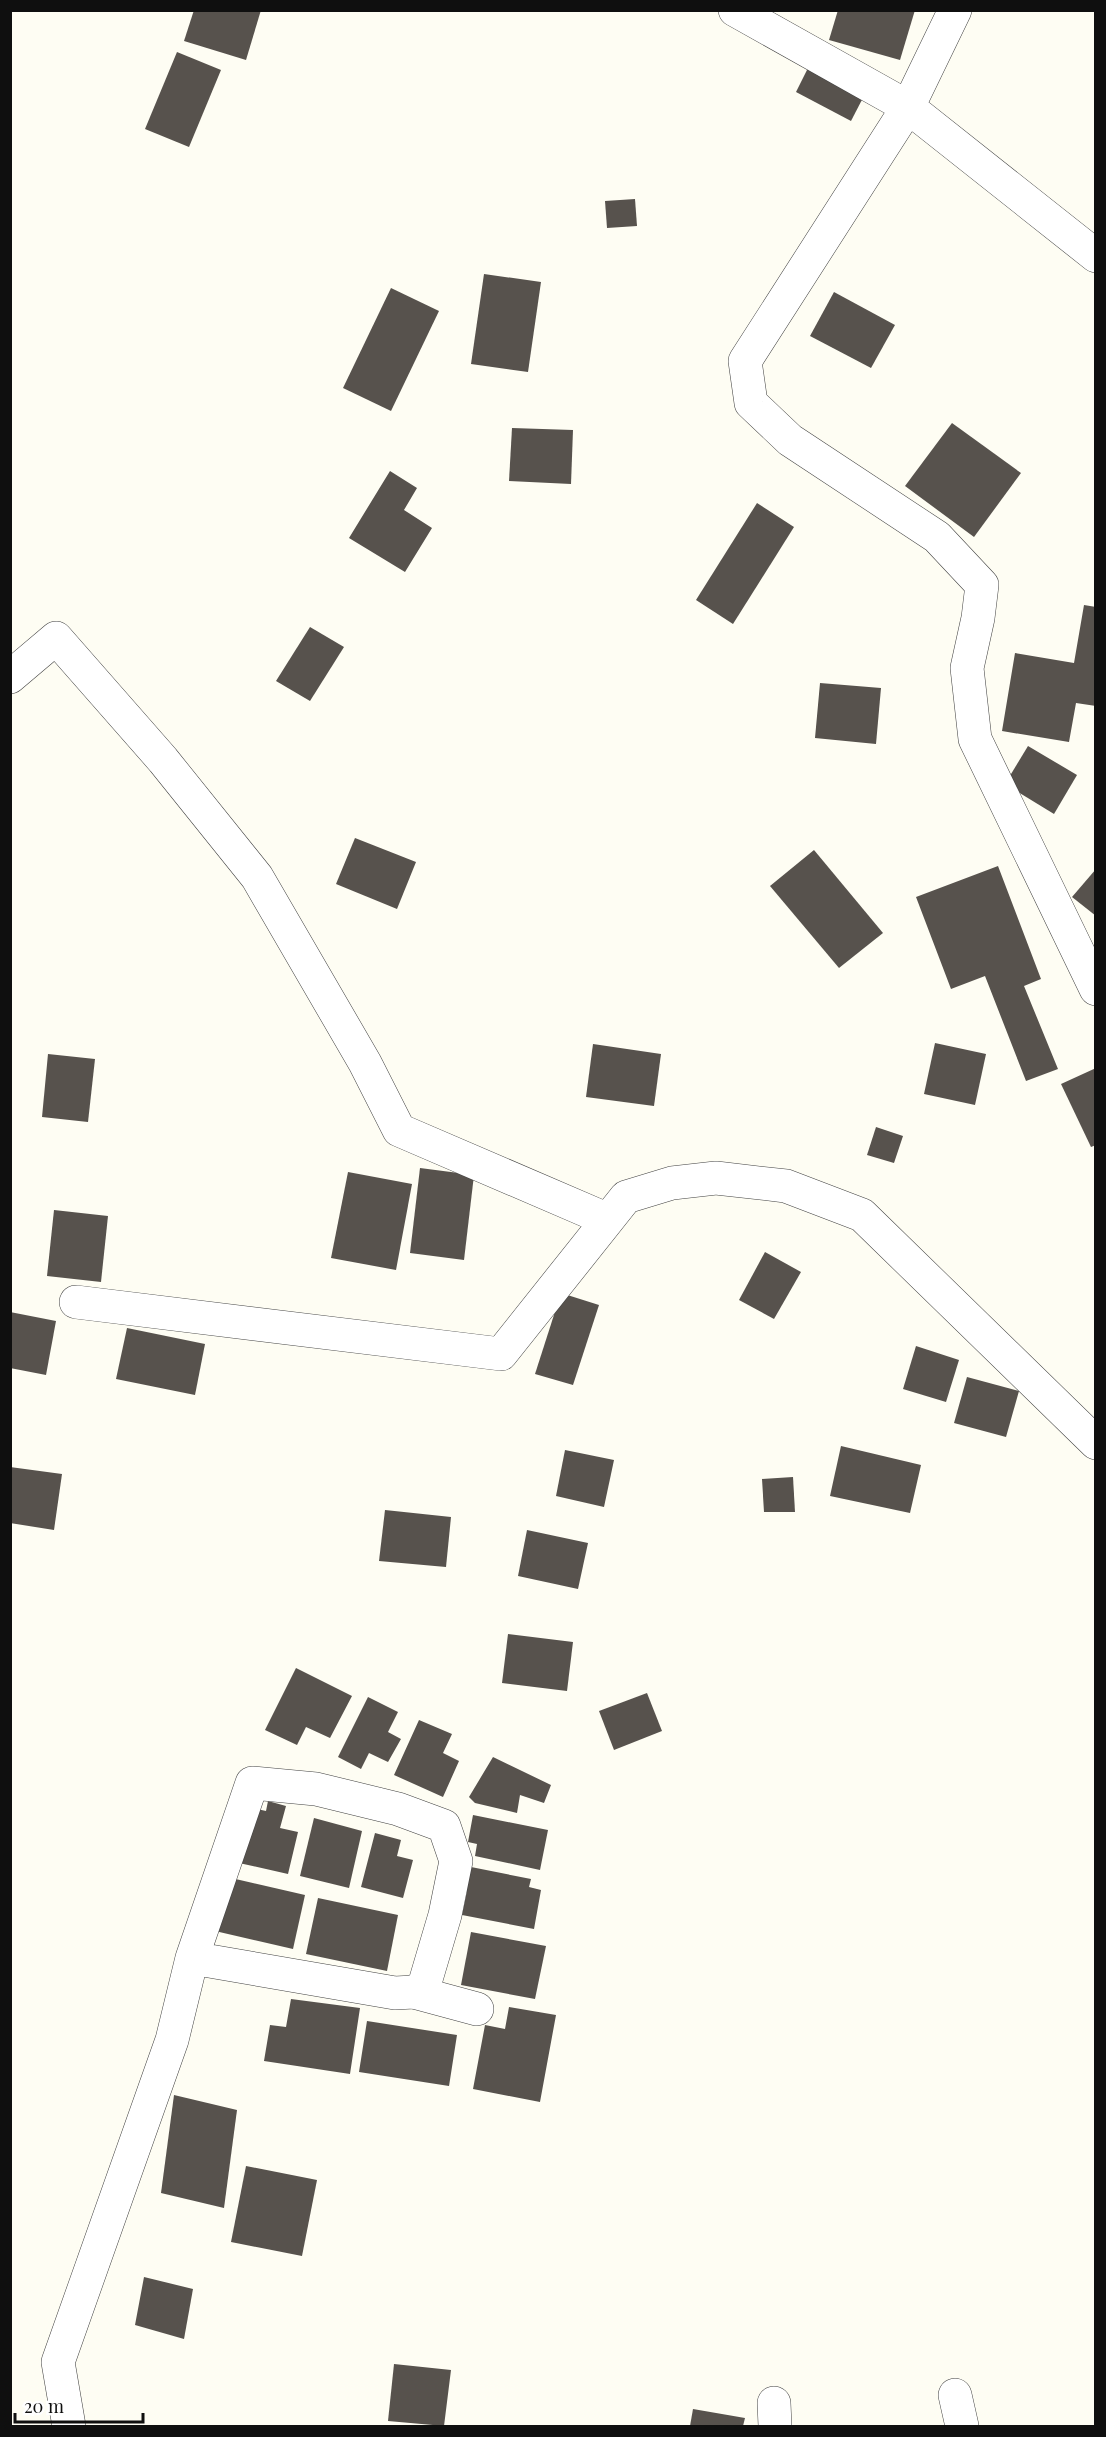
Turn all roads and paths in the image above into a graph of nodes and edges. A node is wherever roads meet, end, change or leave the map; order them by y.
1 (735, 10) edge
2 (955, 10) edge
3 (908, 107) junction
4 (1095, 256) edge
5 (10, 677) edge
6 (1095, 989) edge
7 (606, 1219) junction
8 (76, 1302) dead end
9 (1095, 1443) edge
10 (192, 1958) junction
11 (414, 1992) junction
12 (477, 2009) dead end
13 (955, 2395) dead end
14 (69, 2427) edge
15 (962, 2427) edge

1 - 3 street
2 - 3 street
3 - 4 street
3 - 6 street
5 - 7 street
7 - 8 street
7 - 9 street
10 - 11 street
10 - 11 street
10 - 14 street
11 - 12 street
13 - 15 street

